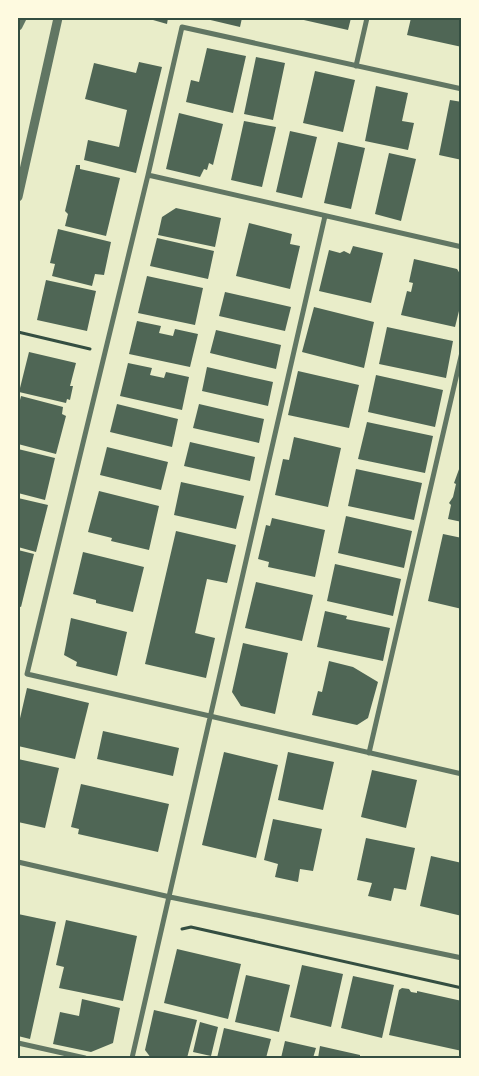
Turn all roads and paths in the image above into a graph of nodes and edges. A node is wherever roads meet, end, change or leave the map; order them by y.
1 (22, 18) edge
2 (367, 18) edge
3 (58, 19) edge
4 (18, 26) edge
5 (356, 66) junction
6 (462, 89) edge
7 (148, 175) junction
8 (18, 197) edge
9 (325, 216) junction
10 (462, 247) edge
11 (18, 332) edge
12 (462, 352) edge
13 (106, 353) junction
14 (210, 716) junction
15 (369, 753) junction
16 (462, 774) edge
17 (18, 862) edge
18 (170, 897) junction
19 (182, 929) dead end
20 (462, 958) edge
21 (462, 988) edge
22 (18, 1043) edge
23 (85, 1058) edge
24 (132, 1058) edge

1 - 4 street
2 - 5 street
3 - 8 street
5 - 6 street
5 - 7 street
7 - 9 street
7 - 13 street
9 - 10 street
9 - 14 street
11 - 13 path
12 - 15 street
13 - 14 street
14 - 15 street
14 - 18 street
15 - 16 street
17 - 18 street
18 - 20 street
18 - 24 street
19 - 21 path
22 - 23 street

